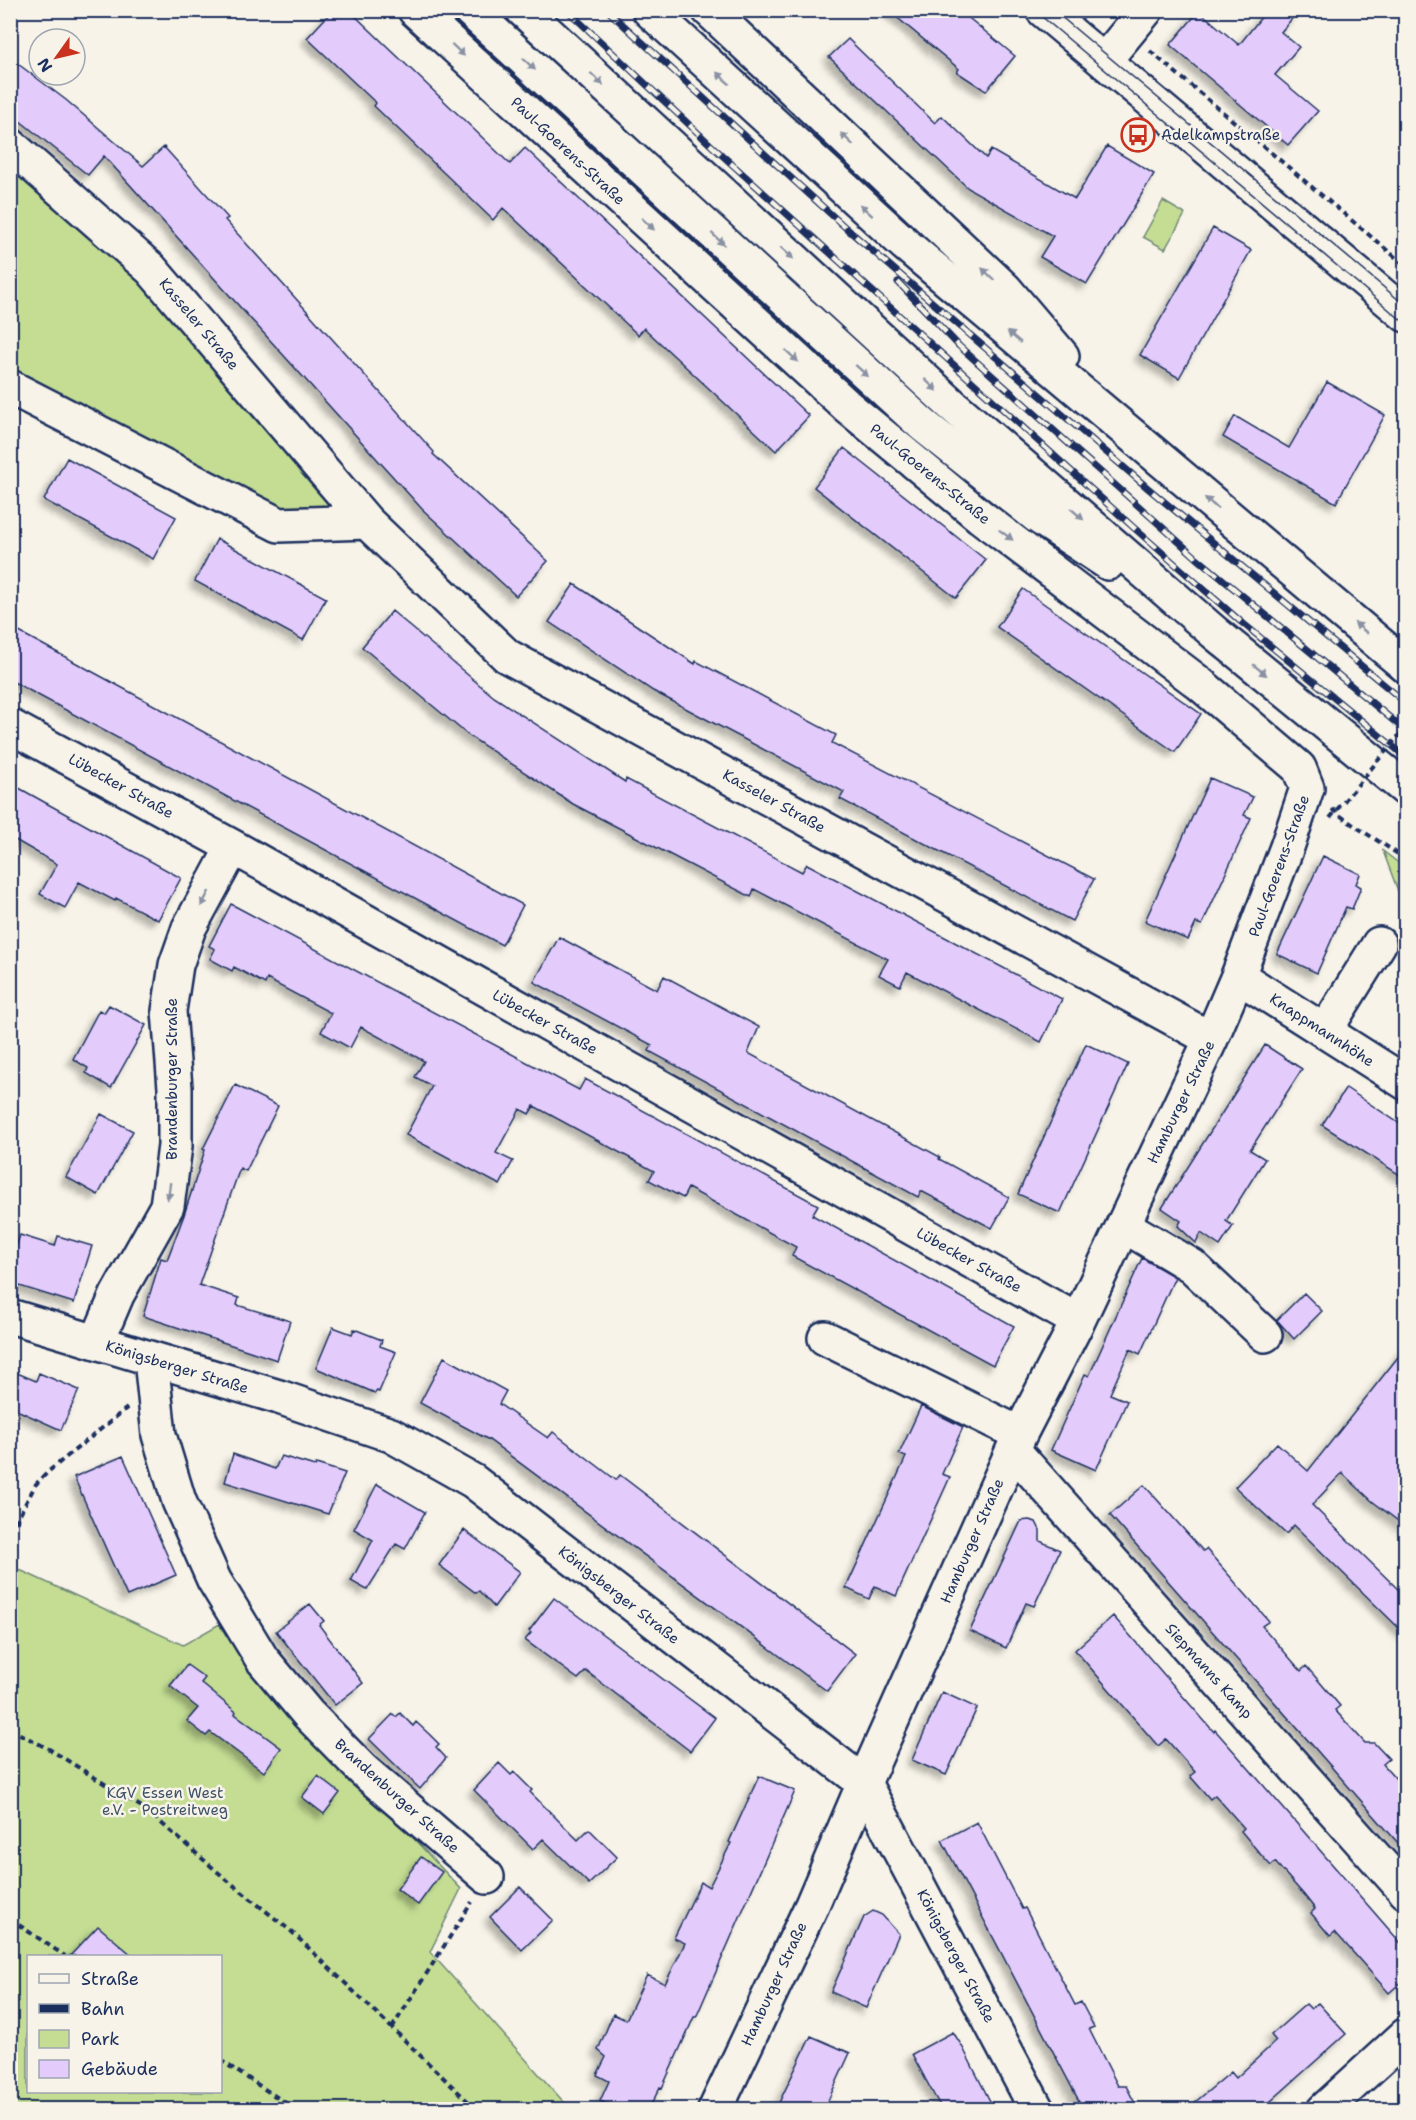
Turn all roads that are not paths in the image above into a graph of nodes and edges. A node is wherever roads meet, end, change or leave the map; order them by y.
1 (415, 10) edge
2 (470, 10) edge
3 (523, 10) edge
4 (649, 10) edge
5 (709, 10) edge
6 (1043, 10) edge
7 (1137, 21) edge
8 (1104, 61) junction
9 (10, 145) edge
10 (1406, 315) edge
11 (10, 387) edge
12 (1123, 429) junction
13 (367, 522) junction
14 (1215, 633) junction
15 (1406, 666) edge
16 (10, 726) edge
17 (1406, 789) edge
18 (233, 847) junction
19 (1379, 944) dead end
20 (1239, 976) junction
21 (1325, 1031) junction
22 (1211, 1039) junction
23 (1406, 1083) edge
24 (1123, 1225) junction
25 (10, 1316) edge
26 (1078, 1322) junction
27 (1265, 1335) dead end
28 (825, 1338) dead end
29 (97, 1342) junction
30 (152, 1374) junction
31 (1017, 1442) junction
32 (864, 1783) junction
33 (487, 1877) road end
34 (1406, 1892) edge
35 (1406, 2035) edge
36 (715, 2109) edge
37 (1037, 2109) edge
38 (1324, 2109) edge

1 -> 20 main road, Paul-Goerens-Straße
2 -> 14 main road
3 -> 14 main road
12 -> 4 main road
12 -> 5 main road
6 - 8 main road
7 - 8 main road
8 - 10 main road
9 - 13 main road, Kasseler Straße
11 - 13 main road
15 -> 12 main road
13 - 22 main road, Kasseler Straße
14 -> 17 main road
16 - 18 main road, Lübecker Straße
18 - 26 main road, Lübecker Straße
18 -> 29 main road, Brandenburger Straße
19 - 21 main road
20 - 21 main road, Knappmannhöhe
20 - 22 main road, Hamburger Straße
21 - 23 main road, Knappmannhöhe
22 - 24 main road, Hamburger Straße
24 - 26 main road, Hamburger Straße
24 - 27 main road
25 - 29 main road, Königsberger Straße
26 - 31 main road, Hamburger Straße
28 - 31 main road
29 - 30 main road, Königsberger Straße
30 - 32 main road, Königsberger Straße
30 - 33 main road, Brandenburger Straße
31 - 32 main road, Hamburger Straße
31 - 34 main road, Siepmanns Kamp
32 - 36 main road, Hamburger Straße
32 - 37 main road, Königsberger Straße
35 - 38 main road

